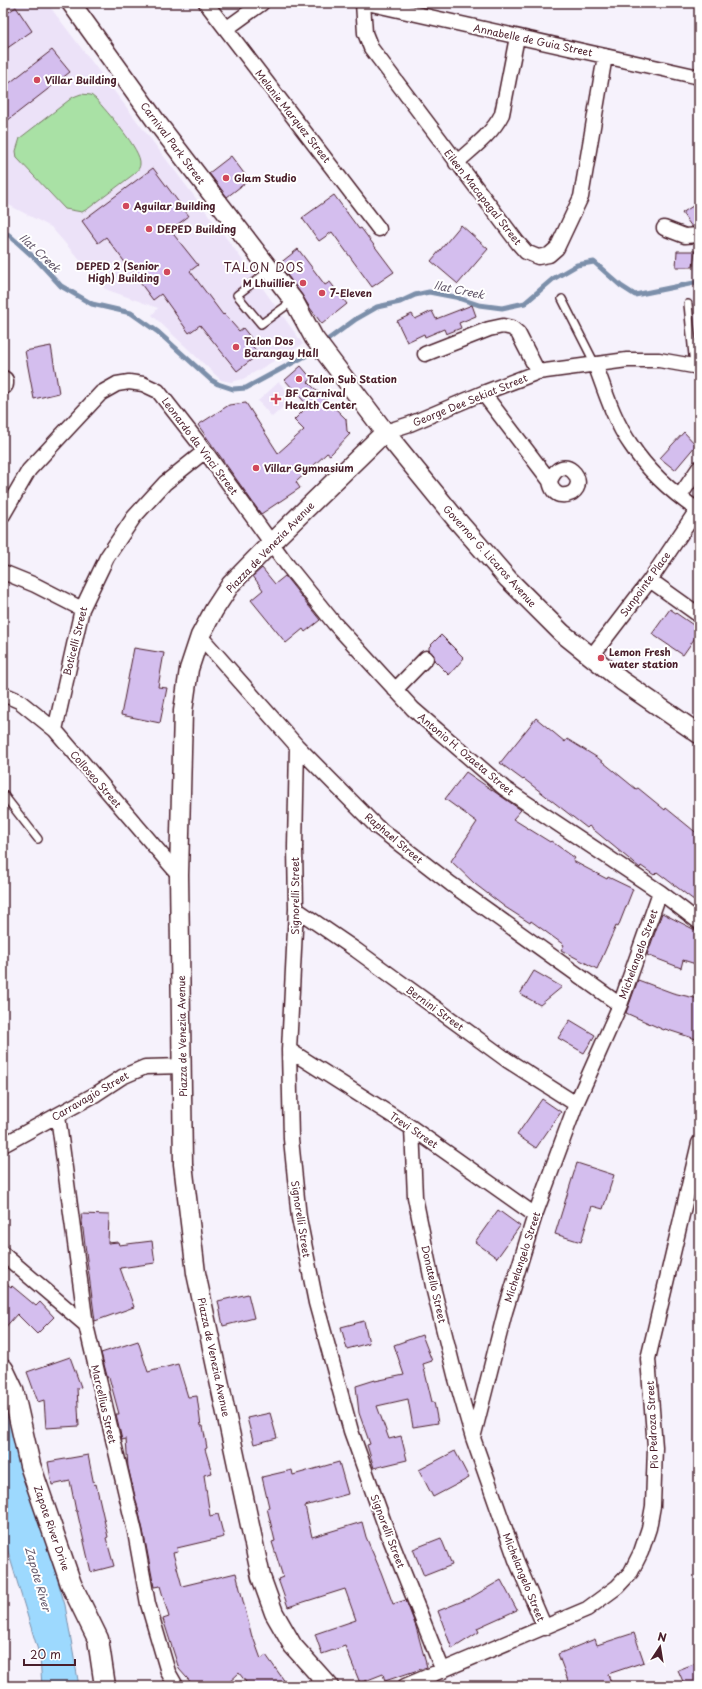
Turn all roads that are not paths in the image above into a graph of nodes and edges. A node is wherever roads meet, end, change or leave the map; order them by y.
1 (71, 3) edge
2 (206, 3) edge
3 (262, 3) edge
4 (363, 3) edge
5 (367, 3) edge
6 (226, 29) junction
7 (517, 37) junction
8 (605, 56) junction
9 (699, 77) edge
10 (456, 163) junction
11 (379, 228) dead end
12 (664, 228) dead end
13 (699, 235) edge
14 (270, 270) junction
15 (562, 299) dead end
16 (294, 301) junction
17 (688, 304) dead end
18 (320, 347) joint
19 (425, 354) dead end
20 (595, 364) junction
21 (696, 367) edge
22 (538, 372) junction
23 (483, 393) junction
24 (385, 432) junction
25 (205, 452) junction
26 (699, 468) edge
27 (550, 481) dead end
28 (680, 496) junction
29 (698, 511) edge
30 (3, 515) edge
31 (271, 543) junction
32 (3, 572) edge
33 (650, 580) junction
34 (82, 609) junction
35 (699, 615) edge
36 (200, 636) junction
37 (591, 657) junction
38 (426, 658) dead end
39 (395, 690) junction
40 (3, 694) edge
41 (54, 730) junction
42 (699, 734) edge
43 (297, 746) junction
44 (3, 794) edge
45 (38, 839) dead end
46 (179, 875) junction
47 (660, 892) junction
48 (296, 909) junction
49 (699, 922) edge
50 (620, 1005) junction
51 (289, 1050) junction
52 (183, 1066) junction
53 (576, 1104) junction
54 (58, 1116) junction
55 (412, 1128) junction
56 (3, 1144) edge
57 (699, 1144) edge
58 (535, 1215) junction
59 (3, 1254) edge
60 (86, 1326) junction
61 (3, 1369) edge
62 (473, 1438) junction
63 (545, 1628) junction
64 (443, 1671) junction
65 (105, 1686) edge
66 (176, 1686) edge
67 (329, 1686) edge
68 (405, 1686) edge

1 - 14 street, Carnival Park Street
2 - 6 street, Melanie Marquez Street
3 - 6 street
4 - 10 street, Eileen Macapagal Street
5 - 7 street, Annabelle de Guia Street
6 - 11 street, Melanie Marquez Street
7 - 8 street, Annabelle de Guia Street
7 - 10 street
8 - 9 street, Annabelle de Guia Street
8 - 10 street, Eileen Macapagal Street
12 - 13 street
14 - 16 street, Carnival Park Street
14 - 16 lane
15 - 20 lane
16 - 18 street, Carnival Park Street
17 - 21 lane
18 - 24 street, Governor G. Licaros Avenue
19 - 22 street
20 - 21 street, George Dee Sekiat Street
20 - 22 street, George Dee Sekiat Street
20 - 28 street
22 - 23 street, George Dee Sekiat Street
23 - 24 street, George Dee Sekiat Street
23 - 27 street
24 - 31 street, Piazza de Venezia Avenue
24 - 37 street, Governor G. Licaros Avenue
25 - 30 street, Leonardo da Vinci Street
25 - 31 street, Leonardo da Vinci Street
25 - 34 street, Boticelli Street
26 - 28 street
28 - 29 street
29 - 33 street, Sunpointe Place
31 - 36 street, Piazza de Venezia Avenue
31 - 39 street, Antonio H. Ozaeta Street
32 - 34 street
33 - 35 street
33 - 37 street, Sunpointe Place
34 - 41 street, Boticelli Street
36 - 43 street, Raphael Street
36 - 46 street, Piazza de Venezia Avenue
37 - 42 street, Governor G. Licaros Avenue
38 - 39 street
39 - 47 street, Antonio H. Ozaeta Street
40 - 41 street, Colloseo Street
41 - 46 street, Colloseo Street
43 - 48 street, Signorelli Street
43 - 50 street, Raphael Street
44 - 45 lane
46 - 52 street, Piazza de Venezia Avenue
47 - 49 street, Antonio H. Ozaeta Street
47 - 50 street, Michelangelo Street
48 - 51 street, Signorelli Street
48 - 53 street, Bernini Street
50 - 53 street, Michelangelo Street
51 - 55 street, Trevi Street
51 - 64 street, Signorelli Street
52 - 54 street, Carravagio Street
52 - 67 street, Piazza de Venezia Avenue
53 - 58 street, Michelangelo Street
54 - 56 street, Carravagio Street
54 - 60 street, Marcellius Street
55 - 58 street, Trevi Street
55 - 62 street, Donatello Street
57 - 63 street, Pio Pedroza Street
58 - 62 street, Michelangelo Street
59 - 60 street
60 - 66 street, Marcellius Street
61 - 65 main road, Zapote River Drive
62 - 63 street, Michelangelo Street
63 - 64 street, Pio Pedroza Street
64 - 68 street, Pio Pedroza Street

